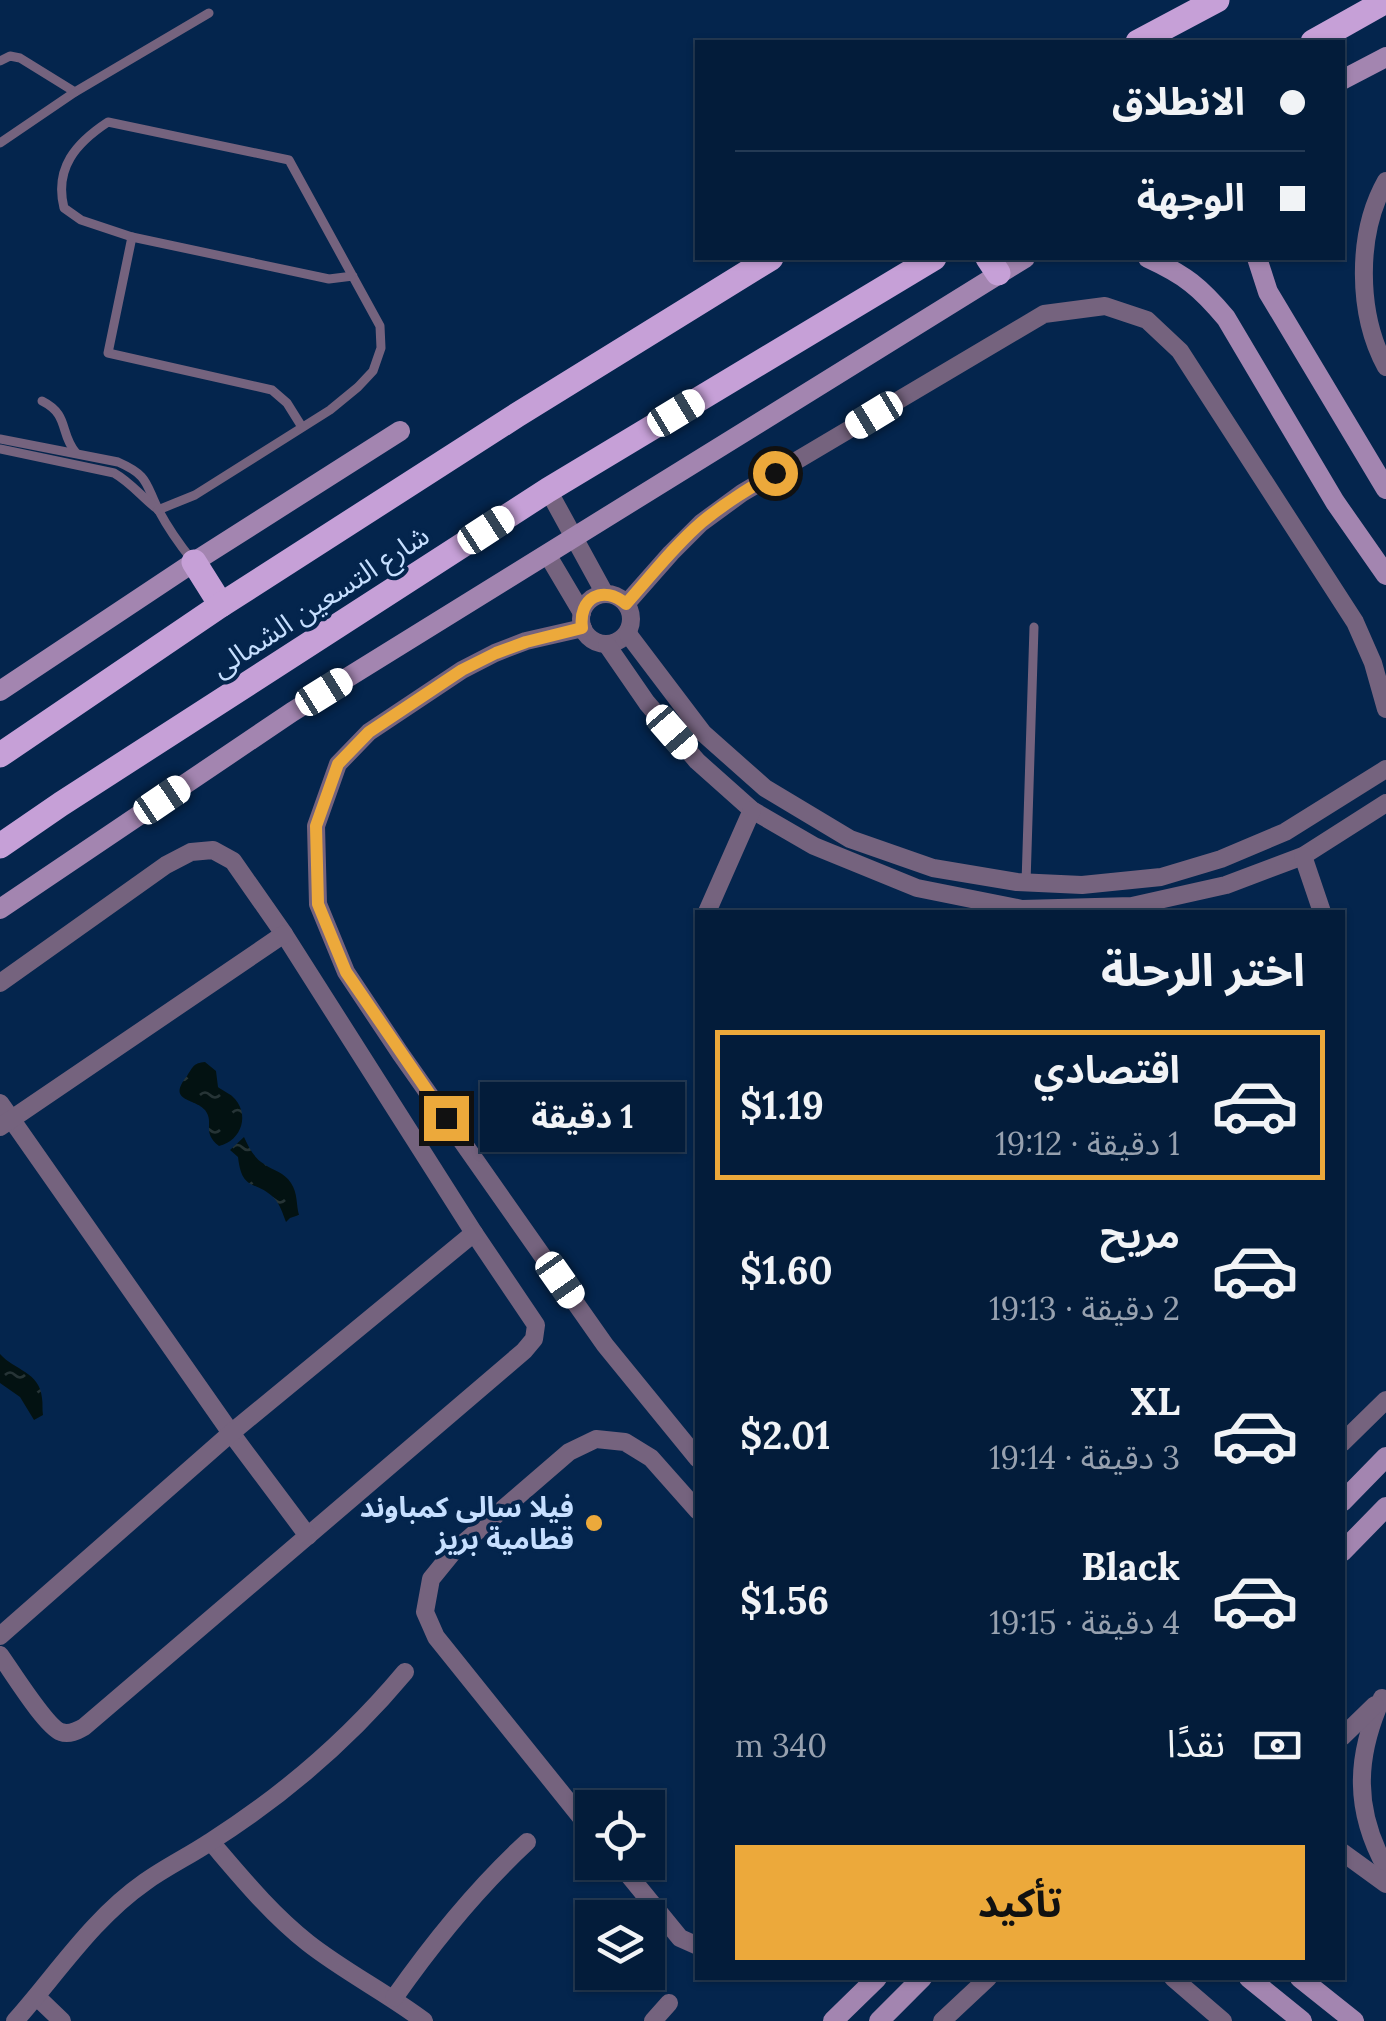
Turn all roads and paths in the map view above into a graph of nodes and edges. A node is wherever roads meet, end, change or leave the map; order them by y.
1 (1217, 0) edge
2 (1386, 2) edge
3 (209, 14) dead end
4 (1152, 39) edge
5 (1317, 40) edge
6 (1386, 56) edge
7 (0, 61) edge
8 (1345, 78) edge
9 (75, 92) junction
10 (0, 142) edge
11 (1386, 181) edge
12 (132, 236) junction
13 (767, 260) edge
14 (931, 260) edge
15 (1258, 260) edge
16 (993, 265) edge
17 (1178, 265) edge
18 (353, 276) junction
19 (1386, 368) edge
20 (42, 401) dead end
21 (302, 427) junction
22 (400, 431) dead end
23 (0, 439) edge
24 (0, 449) edge
25 (78, 454) junction
26 (1386, 489) edge
27 (548, 490) junction
28 (158, 510) junction
29 (574, 536) junction
30 (547, 554) junction
31 (194, 562) junction
32 (1386, 574) edge
33 (605, 594) junction
34 (626, 604) junction
35 (221, 605) junction
36 (582, 621) junction
37 (1034, 628) dead end
38 (628, 634) junction
39 (608, 645) junction
40 (0, 691) edge
41 (1386, 708) edge
42 (1386, 751) edge
43 (0, 754) edge
44 (1386, 769) edge
45 (1386, 804) edge
46 (752, 810) junction
47 (0, 846) edge
48 (1303, 856) junction
49 (1026, 883) junction
50 (0, 909) edge
51 (708, 910) edge
52 (1321, 910) edge
53 (284, 934) junction
54 (0, 983) edge
55 (0, 1103) edge
56 (6, 1123) edge
57 (474, 1233) junction
58 (1386, 1400) edge
59 (230, 1433) junction
60 (1345, 1440) edge
61 (695, 1456) edge
62 (1386, 1457) edge
63 (1345, 1499) edge
64 (1386, 1507) edge
65 (695, 1508) edge
66 (308, 1536) junction
67 (1345, 1549) edge
68 (0, 1636) edge
69 (0, 1655) edge
70 (405, 1672) dead end
71 (1384, 1696) edge
72 (1345, 1734) edge
73 (575, 1810) edge
74 (211, 1842) junction
75 (527, 1842) dead end
76 (1345, 1854) edge
77 (1386, 1868) edge
78 (633, 1880) edge
79 (1386, 1884) edge
80 (695, 1945) edge
81 (875, 1980) edge
82 (920, 1980) edge
83 (986, 1980) edge
84 (1175, 1980) edge
85 (1251, 1980) edge
86 (1303, 1980) edge
87 (37, 1997) junction
88 (394, 1998) junction
89 (668, 2003) dead end
90 (15, 2021) edge
91 (62, 2021) edge
92 (424, 2021) edge
93 (653, 2021) edge
94 (834, 2021) edge
95 (880, 2021) edge
96 (942, 2021) edge
97 (1223, 2021) edge
98 (1302, 2021) edge
99 (1354, 2021) edge

1 - 4 main road
2 - 5 main road
3 - 9 lane
6 - 8 street
7 - 9 lane
9 - 10 lane
11 - 19 street
12 - 18 lane
12 - 18 lane
12 - 21 lane
13 - 35 main road, شارع التسعين الشمالى
14 - 27 main road, شارع التسعين الشمالى
15 - 26 street
16 - 29 street
17 - 32 street
18 - 21 lane
20 - 25 lane
21 - 28 lane
22 - 31 street
23 - 25 lane
24 - 28 lane
25 - 28 lane
27 - 29 street
27 - 47 main road, شارع التسعين الشمالى
28 - 31 lane
29 - 30 street
29 - 33 street
30 - 36 street
30 - 50 street
31 - 35 main road
31 - 40 street
33 - 34 street
33 - 36 street
34 - 38 street
34 - 41 street
35 - 43 main road, شارع التسعين الشمالى
36 - 39 street
36 - 61 street
37 - 49 lane
38 - 39 street
38 - 49 street
39 - 46 street
42 - 44 street
44 - 49 street
45 - 48 street
46 - 48 street
46 - 51 street
48 - 52 street
53 - 54 street
53 - 56 street
53 - 57 street
55 - 56 street
56 - 59 street
57 - 59 street
57 - 66 street
58 - 60 street
59 - 66 street
59 - 68 street
62 - 63 street
64 - 67 street
65 - 73 street
66 - 69 street
70 - 74 street
71 - 72 street
71 - 77 street
74 - 87 street
74 - 88 street
75 - 88 street
76 - 79 street
78 - 80 street
81 - 94 street
82 - 95 street
83 - 96 street
84 - 97 street
85 - 98 street
86 - 99 street
87 - 90 street
87 - 91 street
88 - 92 street
89 - 93 street

